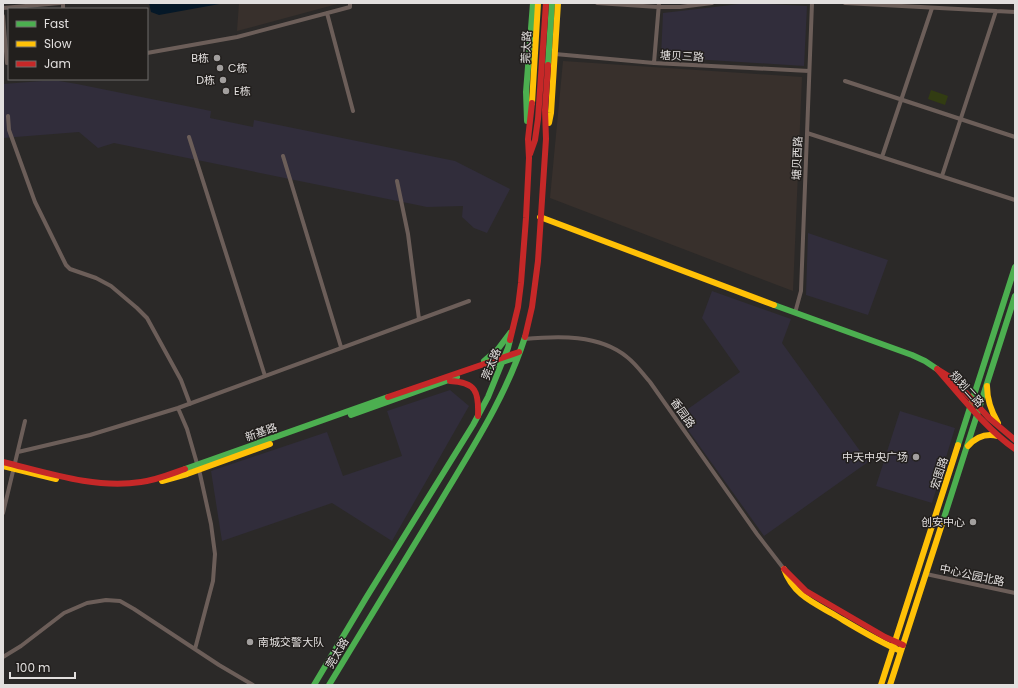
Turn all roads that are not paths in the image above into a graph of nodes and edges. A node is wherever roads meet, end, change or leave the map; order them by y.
1 (60, 3) edge
2 (350, 3) edge
3 (533, 3) edge
4 (538, 3) edge
5 (546, 3) edge
6 (552, 3) edge
7 (558, 3) edge
8 (597, 3) edge
9 (712, 3) edge
10 (812, 3) edge
11 (845, 3) edge
12 (658, 5) edge
13 (3, 8) edge
14 (932, 8) junction
15 (996, 11) junction
16 (1015, 12) edge
17 (327, 13) junction
18 (3, 16) edge
19 (148, 53) edge
20 (555, 54) junction
21 (6, 63) edge
22 (654, 63) junction
23 (809, 71) junction
24 (845, 81) dead end
25 (901, 100) junction
26 (353, 111) dead end
27 (8, 116) dead end
28 (538, 119) junction
29 (961, 119) junction
30 (807, 132) junction
31 (189, 137) dead end
32 (1015, 137) edge
33 (528, 138) junction
34 (546, 139) junction
35 (283, 156) dead end
36 (882, 157) junction
37 (529, 158) junction
38 (544, 159) junction
39 (942, 176) junction
40 (397, 181) dead end
41 (1015, 200) edge
42 (540, 217) junction
43 (1015, 267) edge
44 (1015, 296) edge
45 (469, 301) dead end
46 (795, 313) junction
47 (419, 319) junction
48 (512, 331) junction
49 (524, 339) junction
50 (341, 347) junction
51 (518, 355) junction
52 (504, 360) junction
53 (476, 367) junction
54 (937, 369) junction
55 (265, 376) junction
56 (448, 380) junction
57 (987, 380) junction
58 (972, 399) junction
59 (190, 404) junction
60 (970, 406) junction
61 (979, 407) junction
62 (178, 408) junction
63 (977, 414) junction
64 (478, 416) junction
65 (25, 421) dead end
66 (1000, 428) junction
67 (1000, 437) junction
68 (1015, 440) edge
69 (966, 448) junction
70 (1015, 449) edge
71 (18, 452) junction
72 (3, 462) edge
73 (3, 466) edge
74 (14, 467) junction
75 (198, 467) junction
76 (3, 513) edge
77 (784, 569) joint
78 (926, 574) junction
79 (1015, 593) edge
80 (894, 645) junction
81 (902, 648) junction
82 (194, 649) junction
83 (3, 657) edge
84 (253, 685) edge
85 (314, 685) edge
86 (329, 685) edge
87 (881, 685) edge
88 (890, 685) edge

1 - 13 street
2 - 17 street
3 - 33 main road
4 - 33 main road, 莞太路
5 - 28 main road
6 - 34 main road, 莞太路
7 - 20 main road
8 - 12 street
9 - 12 street
10 - 23 street, 塘贝西路
11 - 14 street
12 - 22 street
14 - 15 street
14 - 25 street
15 - 16 street
15 - 29 street
17 - 19 street
17 - 26 street
18 - 21 street
20 - 22 street, 塘贝三路
20 - 34 main road
22 - 23 street, 塘贝三路
23 - 30 street, 塘贝西路
24 - 25 street
25 - 29 street
25 - 36 street
27 - 59 street
28 - 37 main road
28 - 38 main road
29 - 32 street
29 - 39 street
30 - 36 street
30 - 46 street, 塘贝西路
31 - 55 street
33 - 37 main road, 莞太路
34 - 38 main road, 莞太路
35 - 50 street
36 - 39 street
37 - 48 main road, 莞太路
38 - 42 main road, 莞太路
39 - 41 street
40 - 47 street
42 - 46 main road
42 - 49 main road, 莞太路
43 - 58 main road, 宏图路
44 - 57 main road, 宏图路
45 - 47 street
46 - 54 main road
47 - 50 street
48 - 52 main road, 莞太路
48 - 53 main road
49 - 51 main road, 莞太路
49 - 77 street, 香园路
50 - 55 street
51 - 52 main road, 新基路
51 - 86 main road, 莞太路
52 - 53 main road, 新基路
52 - 56 main road, 新基路
52 - 64 main road, 莞太路
53 - 75 main road, 新基路
54 - 58 main road, 规划二路
54 - 60 main road, 规划二路
55 - 59 street
56 - 64 main road
56 - 75 main road, 新基路
57 - 61 main road, 宏图路
57 - 66 main road
58 - 60 main road, 宏图路
58 - 61 main road, 规划二路
59 - 62 street
60 - 63 main road, 规划二路
60 - 80 main road, 宏图路
61 - 63 main road, 宏图路
61 - 66 main road, 规划二路
62 - 71 street
62 - 75 street
63 - 67 main road, 规划二路
63 - 69 main road, 宏图路
64 - 85 main road, 莞太路
65 - 71 street
66 - 68 main road, 规划二路
67 - 69 main road
67 - 70 main road, 规划二路
69 - 78 main road, 宏图路
71 - 74 street
72 - 74 main road, 新基路
73 - 74 main road, 新基路
74 - 75 main road, 新基路
74 - 76 street
75 - 82 street
77 - 80 main road, 香园路
78 - 79 street, 中心公园北路
78 - 81 main road, 宏图路
80 - 81 main road, 香园路
80 - 87 main road, 宏图路
81 - 88 main road, 宏图路
82 - 83 street
82 - 84 street

